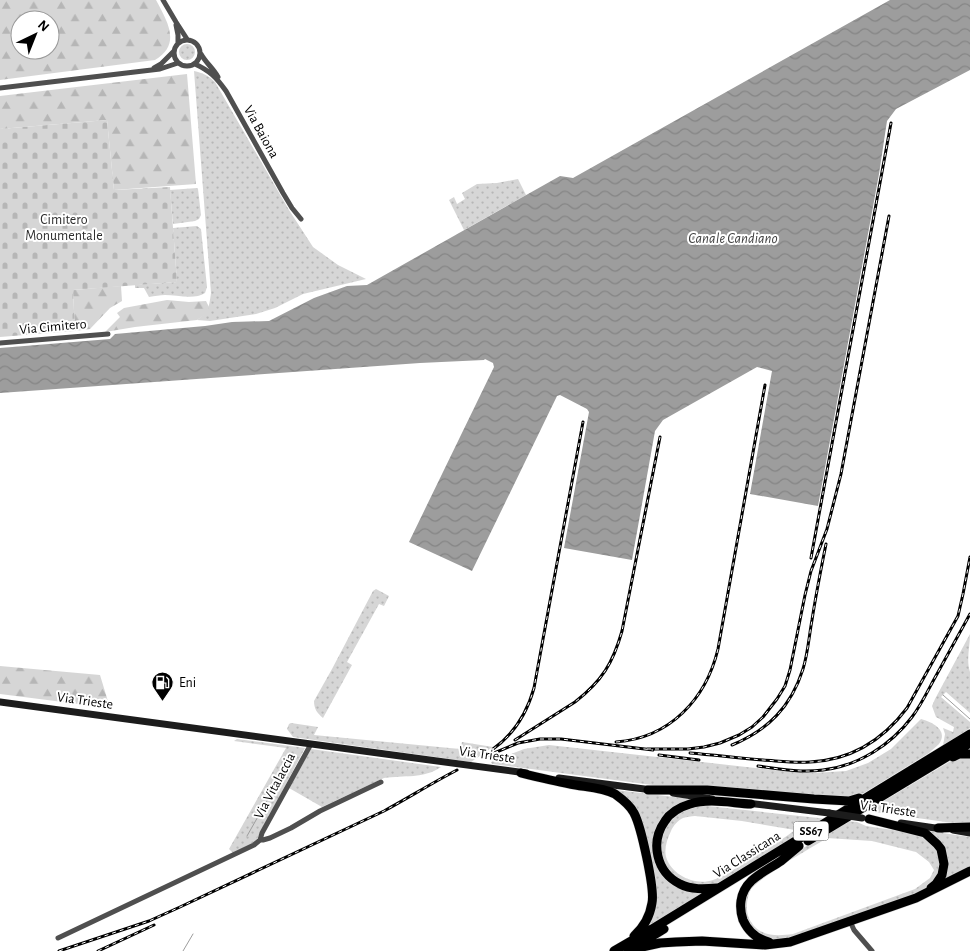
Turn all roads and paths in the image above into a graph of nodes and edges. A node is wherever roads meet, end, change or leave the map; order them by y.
1 (163, 0) edge
2 (176, 22) junction
3 (187, 39) junction
4 (178, 43) junction
5 (174, 51) junction
6 (201, 54) junction
7 (178, 63) junction
8 (195, 64) junction
9 (151, 69) junction
10 (0, 88) edge
11 (226, 91) junction
12 (301, 219) dead end
13 (108, 334) dead end
14 (0, 344) edge
15 (0, 702) edge
16 (970, 734) edge
17 (970, 742) edge
18 (310, 744) junction
19 (970, 754) edge
20 (938, 762) junction
21 (521, 773) junction
22 (904, 774) junction
23 (381, 782) dead end
24 (648, 790) junction
25 (751, 804) junction
26 (866, 819) junction
27 (970, 827) edge
28 (938, 828) junction
29 (970, 833) edge
30 (260, 840) junction
31 (799, 846) junction
32 (970, 871) edge
33 (720, 887) junction
34 (923, 895) junction
35 (850, 921) junction
36 (58, 938) dead end
37 (782, 943) junction
38 (624, 949) edge
39 (872, 951) edge

1 - 2 street
2 - 3 street
2 - 4 street
3 - 4 street
3 - 6 street
4 - 5 street
5 - 7 street
5 - 9 street
6 - 8 street
6 - 11 street
7 - 8 street
7 - 9 street
8 - 11 street, Via Baiona
9 - 10 street
11 - 12 street, Via Baiona
13 - 14 street, Via Cimitero
15 - 18 main road, Via Trieste
16 - 22 highway, Via Classicana / SS67
17 - 20 highway, Via Classicana
18 - 21 main road, Via Trieste
18 - 30 street, Via Vitalaccia
19 - 20 highway
20 - 31 highway, Via Classicana
21 - 24 main road, Via Trieste
21 - 38 highway
22 - 24 highway
22 - 33 highway, Via Classicana / SS67
23 - 30 street
24 - 25 main road, Via Trieste
25 - 26 main road, Via Trieste, bridge
25 - 33 highway
26 - 28 main road, Via Trieste
26 - 34 highway
27 - 28 highway
28 - 29 main road, Via Trieste
30 - 36 street
31 - 37 highway
31 - 38 highway, Via Classicana
32 - 34 highway
33 - 38 highway, Via Classicana / SS67
34 - 35 highway
35 - 37 highway
35 - 39 street
37 - 38 highway

